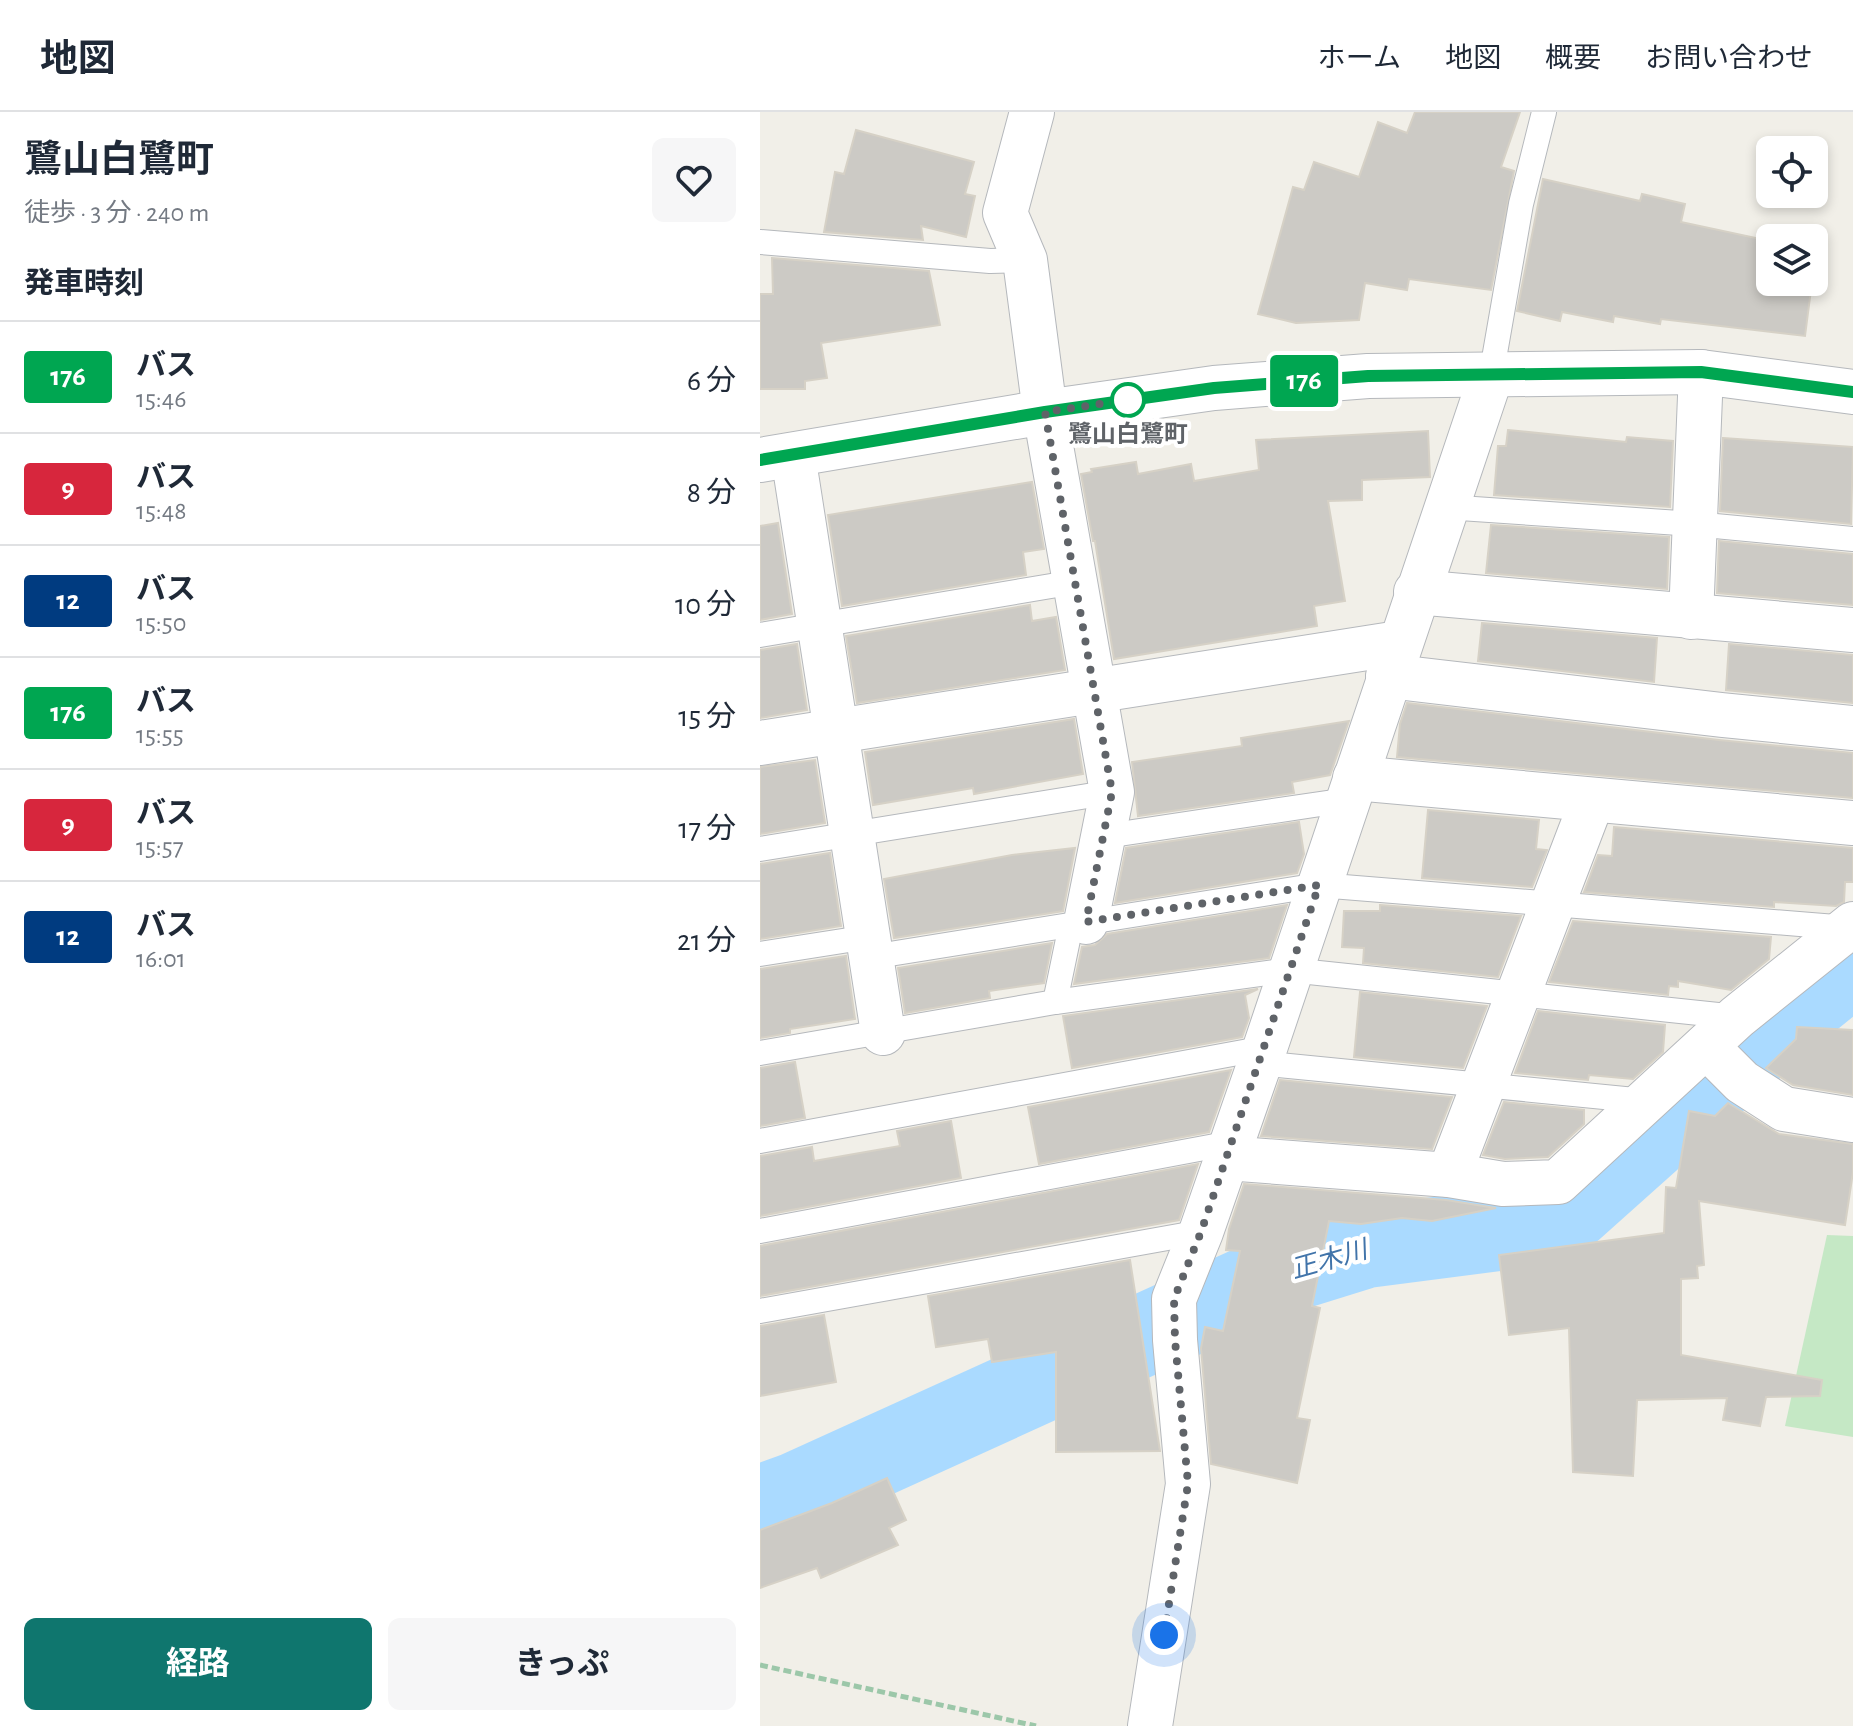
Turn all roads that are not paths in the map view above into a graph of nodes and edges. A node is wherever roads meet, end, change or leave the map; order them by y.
1 (1032, 112) edge
2 (1544, 112) edge
3 (760, 242) edge
4 (1025, 260) junction
5 (1701, 372) junction
6 (1491, 376) junction
7 (1853, 392) edge
8 (1045, 412) junction
9 (777, 457) edge
10 (1445, 507) junction
11 (1694, 524) junction
12 (1853, 539) edge
13 (1075, 582) junction
14 (1416, 592) junction
15 (1691, 617) junction
16 (820, 625) junction
17 (1853, 630) edge
18 (760, 635) edge
19 (1394, 659) junction
20 (1094, 692) junction
21 (1853, 728) edge
22 (836, 731) junction
23 (760, 743) edge
24 (1351, 789) junction
25 (1112, 792) junction
26 (1592, 801) junction
27 (1853, 823) edge
28 (852, 834) junction
29 (1106, 836) junction
30 (760, 849) edge
31 (1319, 885) junction
32 (1552, 904) junction
33 (1079, 924) junction
34 (1850, 926) edge
35 (870, 947) junction
36 (760, 954) edge
37 (1290, 970) junction
38 (1518, 994) junction
39 (1055, 1002) junction
40 (1737, 1017) junction
41 (883, 1033) junction
42 (760, 1053) edge
43 (1261, 1055) junction
44 (1721, 1061) junction
45 (1483, 1085) junction
46 (1645, 1101) junction
47 (1853, 1120) edge
48 (760, 1141) edge
49 (1228, 1151) junction
50 (1449, 1175) junction
51 (760, 1231) edge
52 (1201, 1232) junction
53 (760, 1311) edge
54 (1150, 1726) edge

1 - 4 street
2 - 6 lane
3 - 4 lane
4 - 8 street
5 - 6 street
5 - 7 street
5 - 11 street
6 - 8 street
6 - 10 street
8 - 9 street
8 - 13 street
9 - 16 street
10 - 11 lane
10 - 14 street
11 - 12 lane
11 - 15 street
13 - 16 lane
13 - 20 street
14 - 15 street
14 - 19 street
15 - 17 street
16 - 18 lane
16 - 22 street
19 - 20 street
19 - 21 street
19 - 24 street
20 - 22 street
20 - 25 street
22 - 23 street
22 - 28 street
24 - 26 street
24 - 29 lane
24 - 31 street
25 - 28 lane
25 - 29 street
26 - 27 street
26 - 32 street
28 - 30 lane
28 - 35 street
29 - 33 street
31 - 32 lane
31 - 33 lane
31 - 37 street
32 - 34 lane
32 - 38 street
33 - 35 lane
33 - 39 lane
34 - 40 street
35 - 36 lane
35 - 41 street
37 - 38 lane
37 - 39 lane
37 - 43 street
38 - 40 lane
38 - 45 street
39 - 41 lane
40 - 44 street
41 - 42 lane
43 - 45 lane
43 - 48 lane
43 - 49 street
44 - 46 street
44 - 47 street
45 - 46 lane
45 - 50 street
46 - 50 street
49 - 50 street
49 - 51 lane
49 - 52 street
52 - 53 lane
52 - 54 street

